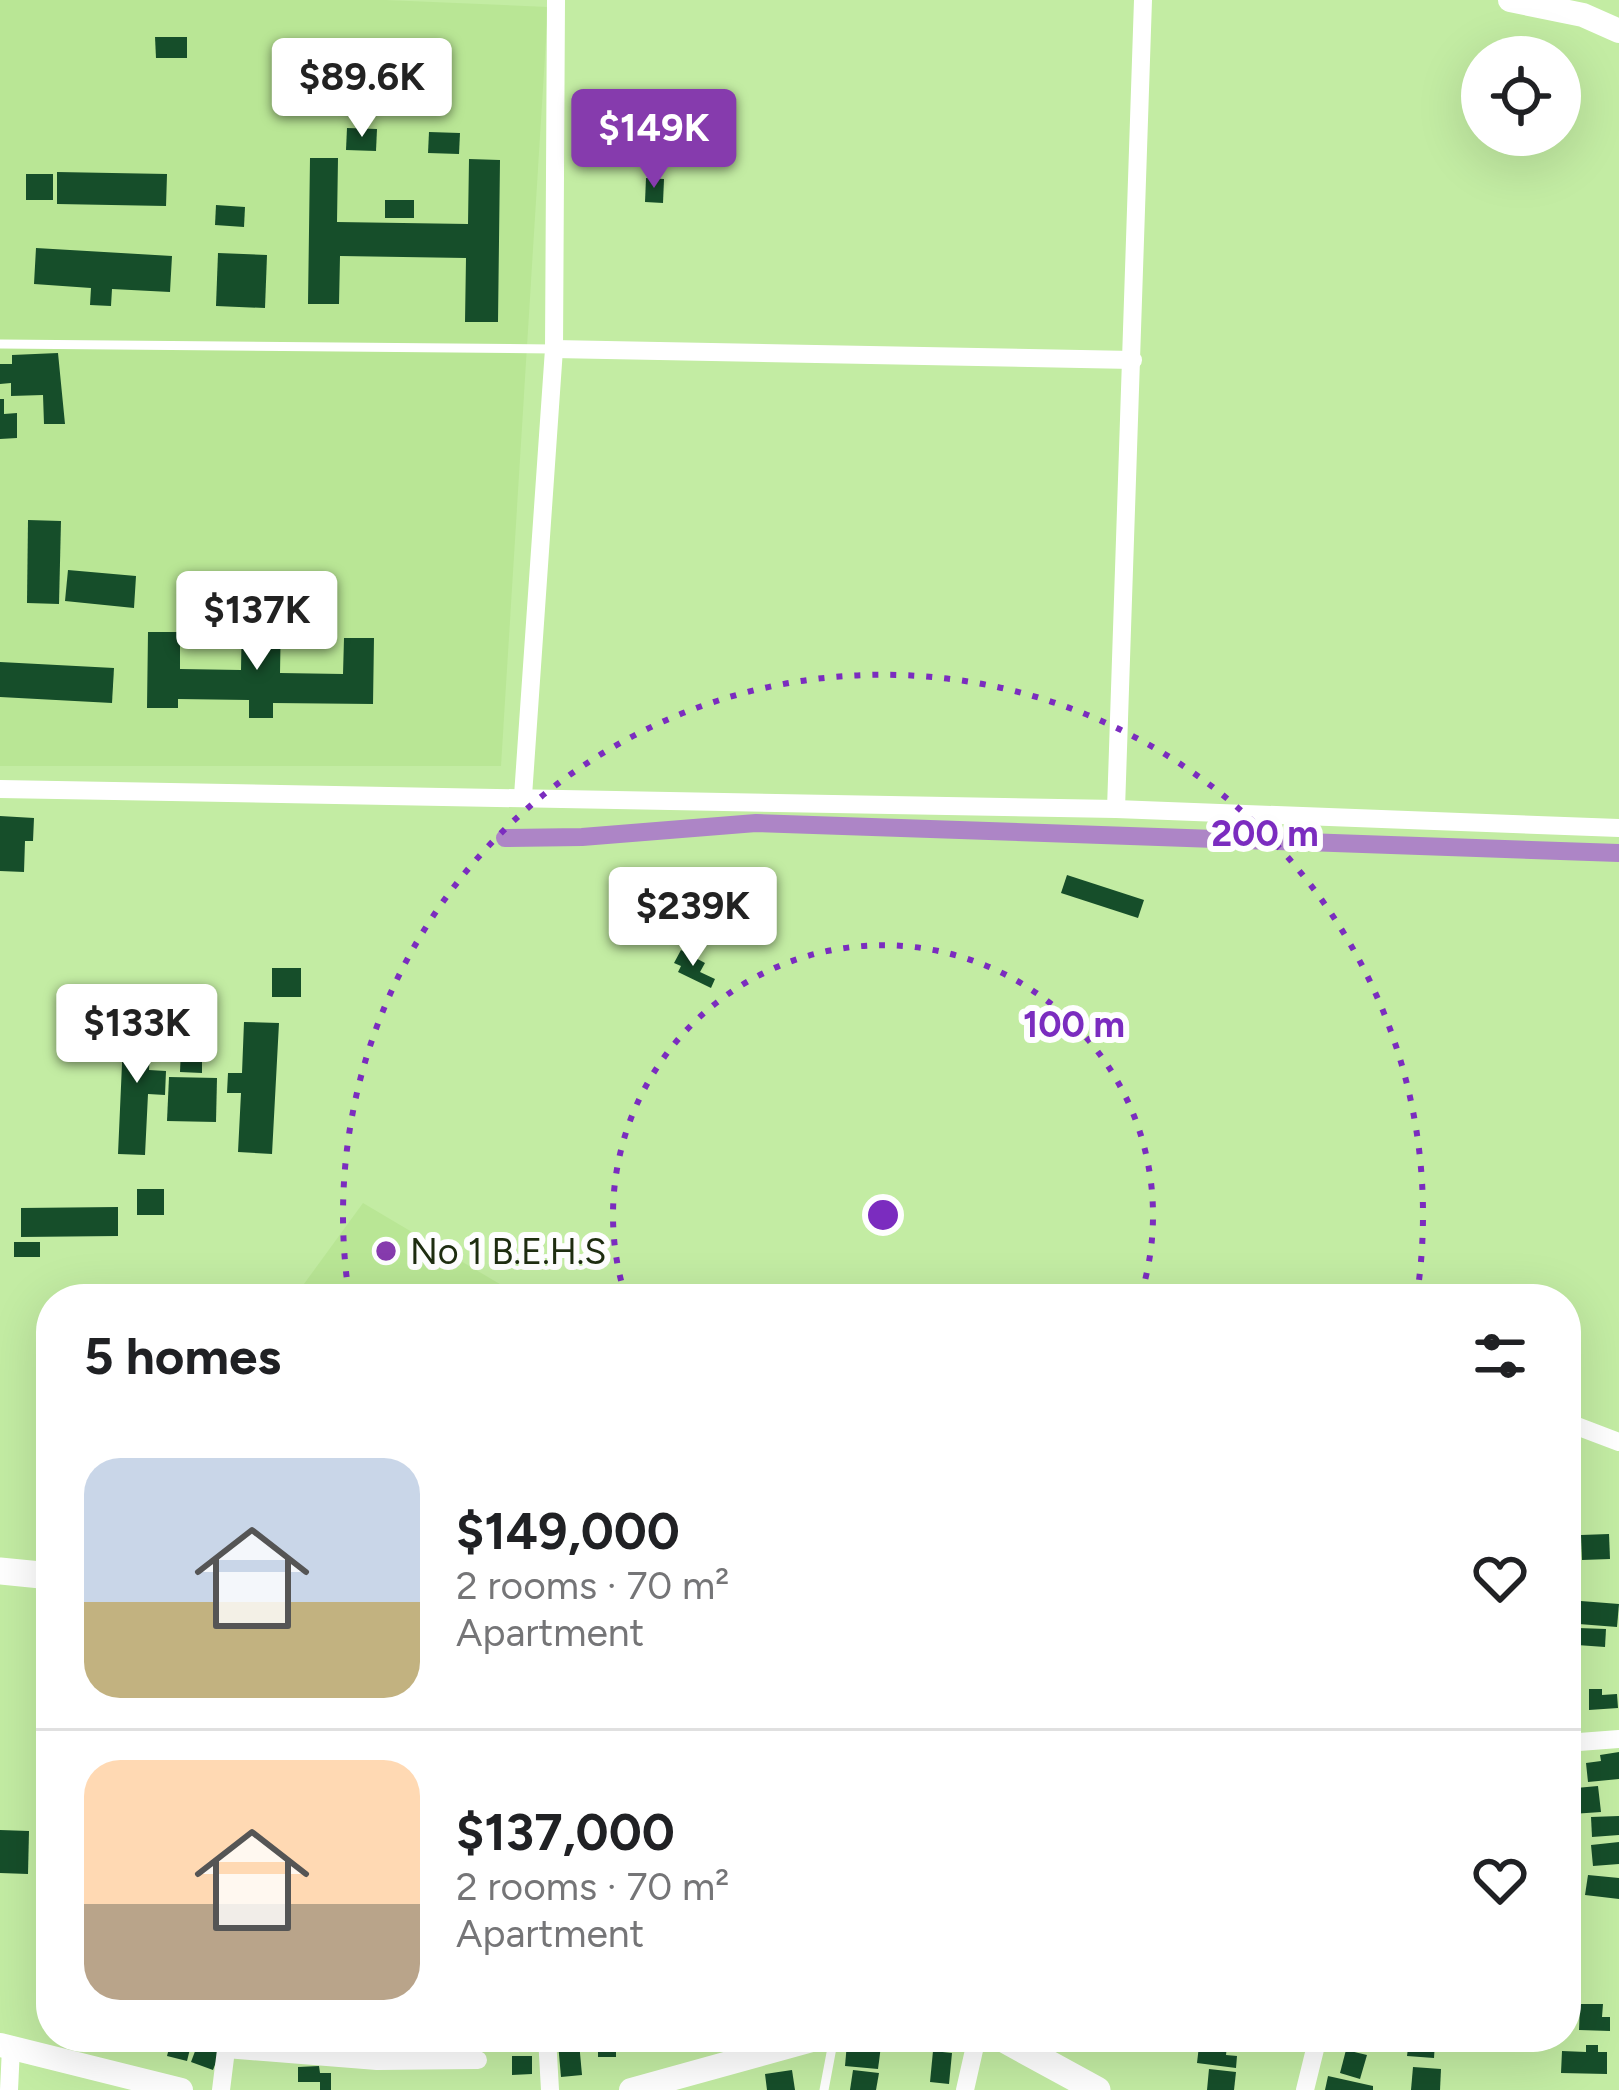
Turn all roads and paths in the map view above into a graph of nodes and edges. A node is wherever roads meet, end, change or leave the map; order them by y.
1 (556, 0) edge
2 (1143, 0) edge
3 (1510, 0) edge
4 (1619, 31) edge
5 (0, 344) edge
6 (554, 349) junction
7 (1133, 360) junction
8 (0, 789) edge
9 (523, 796) junction
10 (1116, 809) junction
11 (1619, 828) edge
12 (1581, 1428) edge
13 (1619, 1442) edge
14 (0, 1571) edge
15 (36, 1575) edge
16 (1619, 1739) edge
17 (1581, 1742) edge
18 (5, 2047) edge
19 (226, 2052) edge
20 (302, 2052) edge
21 (549, 2052) edge
22 (777, 2052) edge
23 (831, 2052) edge
24 (973, 2052) edge
25 (1027, 2052) edge
26 (1314, 2052) edge
27 (478, 2060) dead end
28 (677, 2085) edge
29 (9, 2090) edge
30 (182, 2090) edge
31 (221, 2090) edge
32 (550, 2090) edge
33 (631, 2090) edge
34 (824, 2090) edge
35 (965, 2090) edge
36 (1097, 2090) edge
37 (1305, 2090) edge

1 - 6 street
2 - 7 street
3 - 4 street
5 - 6 lane
6 - 7 street
6 - 9 street
7 - 10 street
8 - 9 street
9 - 10 street
10 - 11 street
12 - 13 street
14 - 15 main road
16 - 17 street
18 - 29 street
18 - 30 street
19 - 31 street
20 - 27 street
21 - 32 street
22 - 28 street
23 - 34 lane
24 - 35 street
25 - 36 main road
26 - 37 street
28 - 33 street

